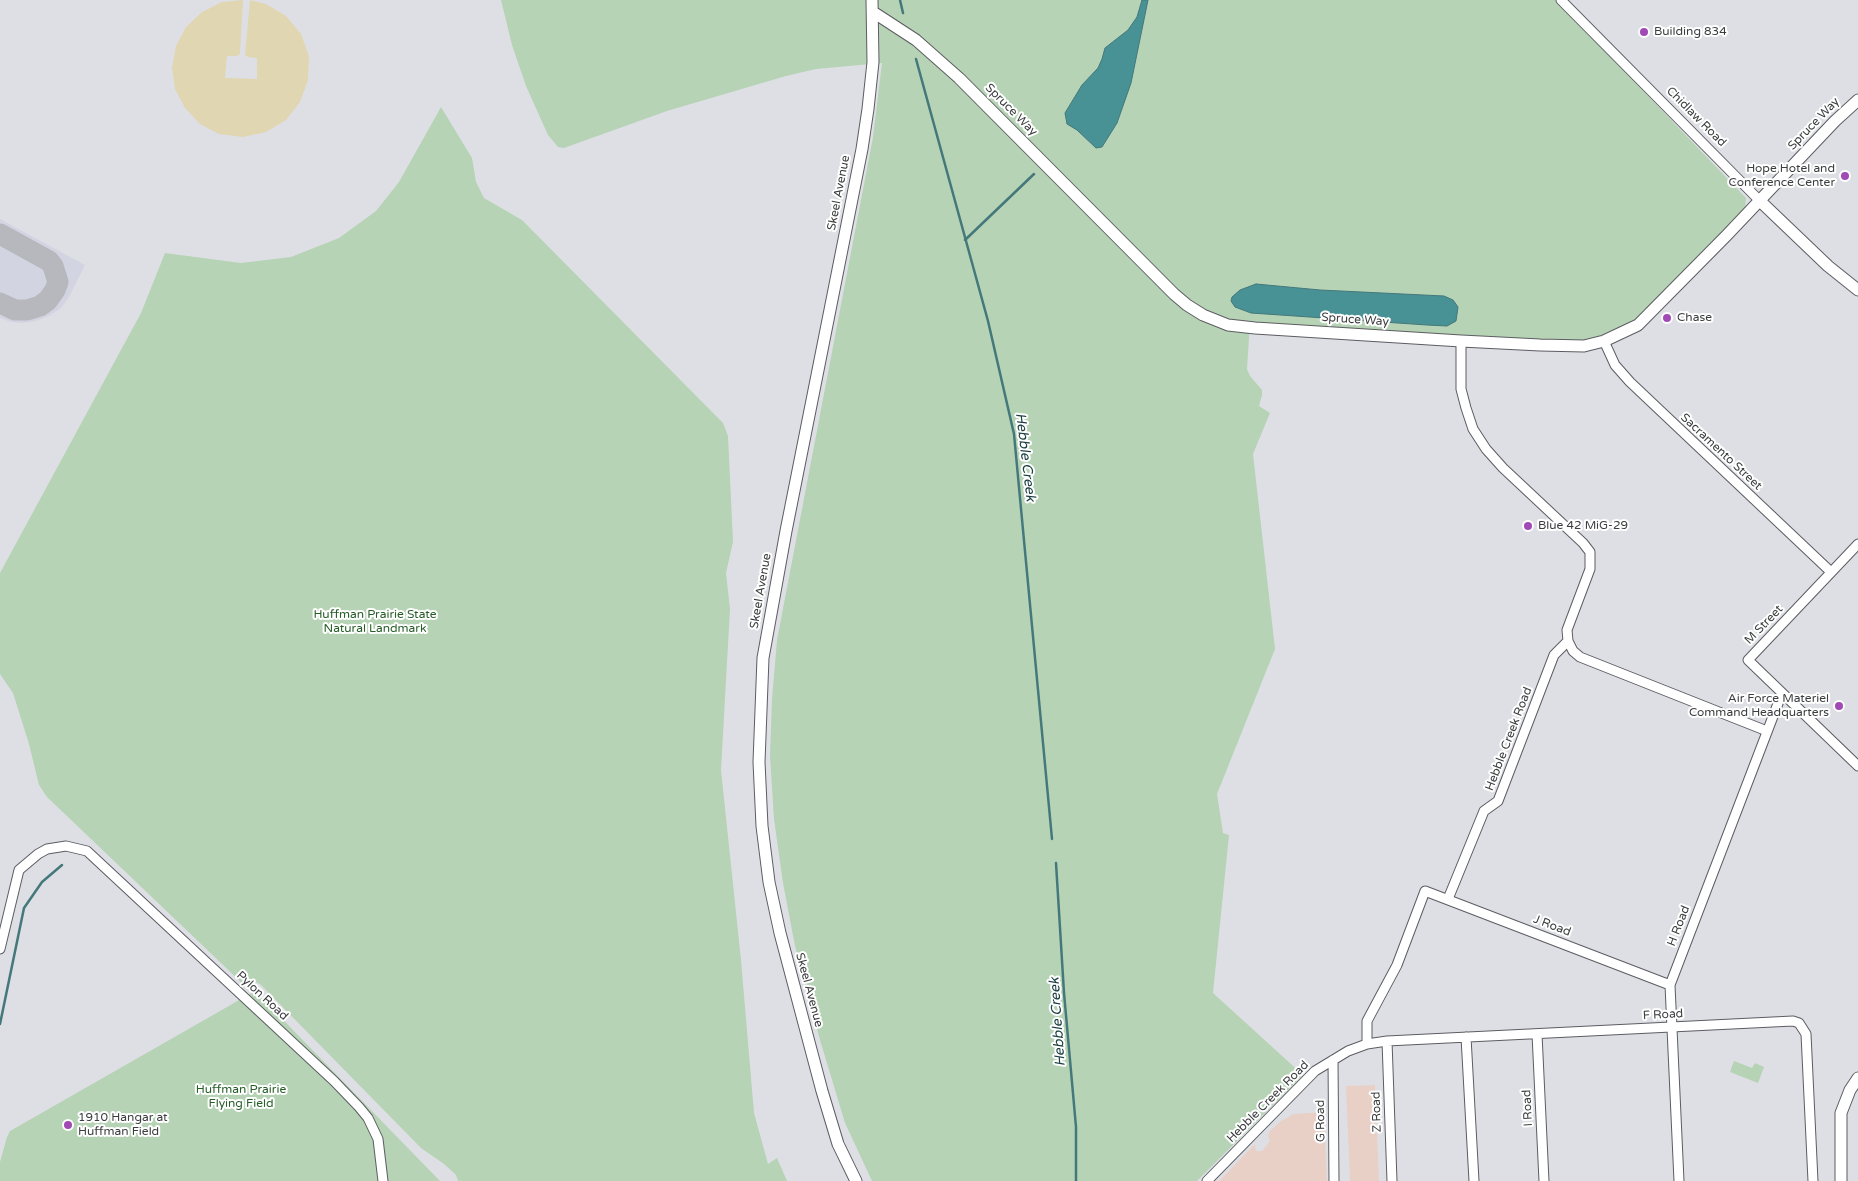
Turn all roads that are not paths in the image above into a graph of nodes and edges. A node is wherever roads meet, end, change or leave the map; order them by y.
1 (872, 0) edge
2 (1561, 0) edge
3 (873, 12) junction
4 (1858, 100) edge
5 (1760, 201) junction
6 (1858, 290) edge
7 (1604, 341) junction
8 (1460, 342) junction
9 (1858, 544) edge
10 (1831, 572) junction
11 (1568, 641) junction
12 (1782, 693) junction
13 (1767, 731) junction
14 (1858, 766) edge
15 (1448, 900) junction
16 (0, 949) edge
17 (1670, 985) junction
18 (1672, 1027) junction
19 (1537, 1034) junction
20 (1466, 1038) junction
21 (1387, 1041) junction
22 (1367, 1044) junction
23 (1333, 1060) junction
24 (1858, 1078) edge
25 (383, 1181) edge
26 (856, 1181) edge
27 (1207, 1181) edge
28 (1334, 1181) edge
29 (1392, 1181) edge
30 (1474, 1181) edge
31 (1544, 1181) edge
32 (1679, 1181) edge
33 (1813, 1181) edge
34 (1841, 1181) edge

1 - 3 street, Skeel Avenue
2 - 5 street, Chidlaw Road
3 - 8 street, Spruce Way
3 - 26 street, Skeel Avenue
4 - 5 street, Spruce Way
5 - 6 street, Chidlaw Road
5 - 7 street, Spruce Way
7 - 8 street, Spruce Way
7 - 10 street, Sacramento Street
8 - 11 street
9 - 10 street
10 - 12 street, M Street
11 - 13 street
11 - 15 street, Hebble Creek Road
12 - 13 street, H Road
12 - 14 street
13 - 17 street, H Road
15 - 17 street, J Road
15 - 22 street, J Road
16 - 25 street, Pylon Road
17 - 18 street, H Road
18 - 19 street, F Road
18 - 32 street, H Road
18 - 33 street, F Road
19 - 20 street, F Road
19 - 31 street, I Road
20 - 21 street, F Road
20 - 30 street
21 - 22 street, F Road
21 - 29 street, Z Road
22 - 23 street, Hebble Creek Road
23 - 27 street, Hebble Creek Road
23 - 28 street, G Road
24 - 34 street

